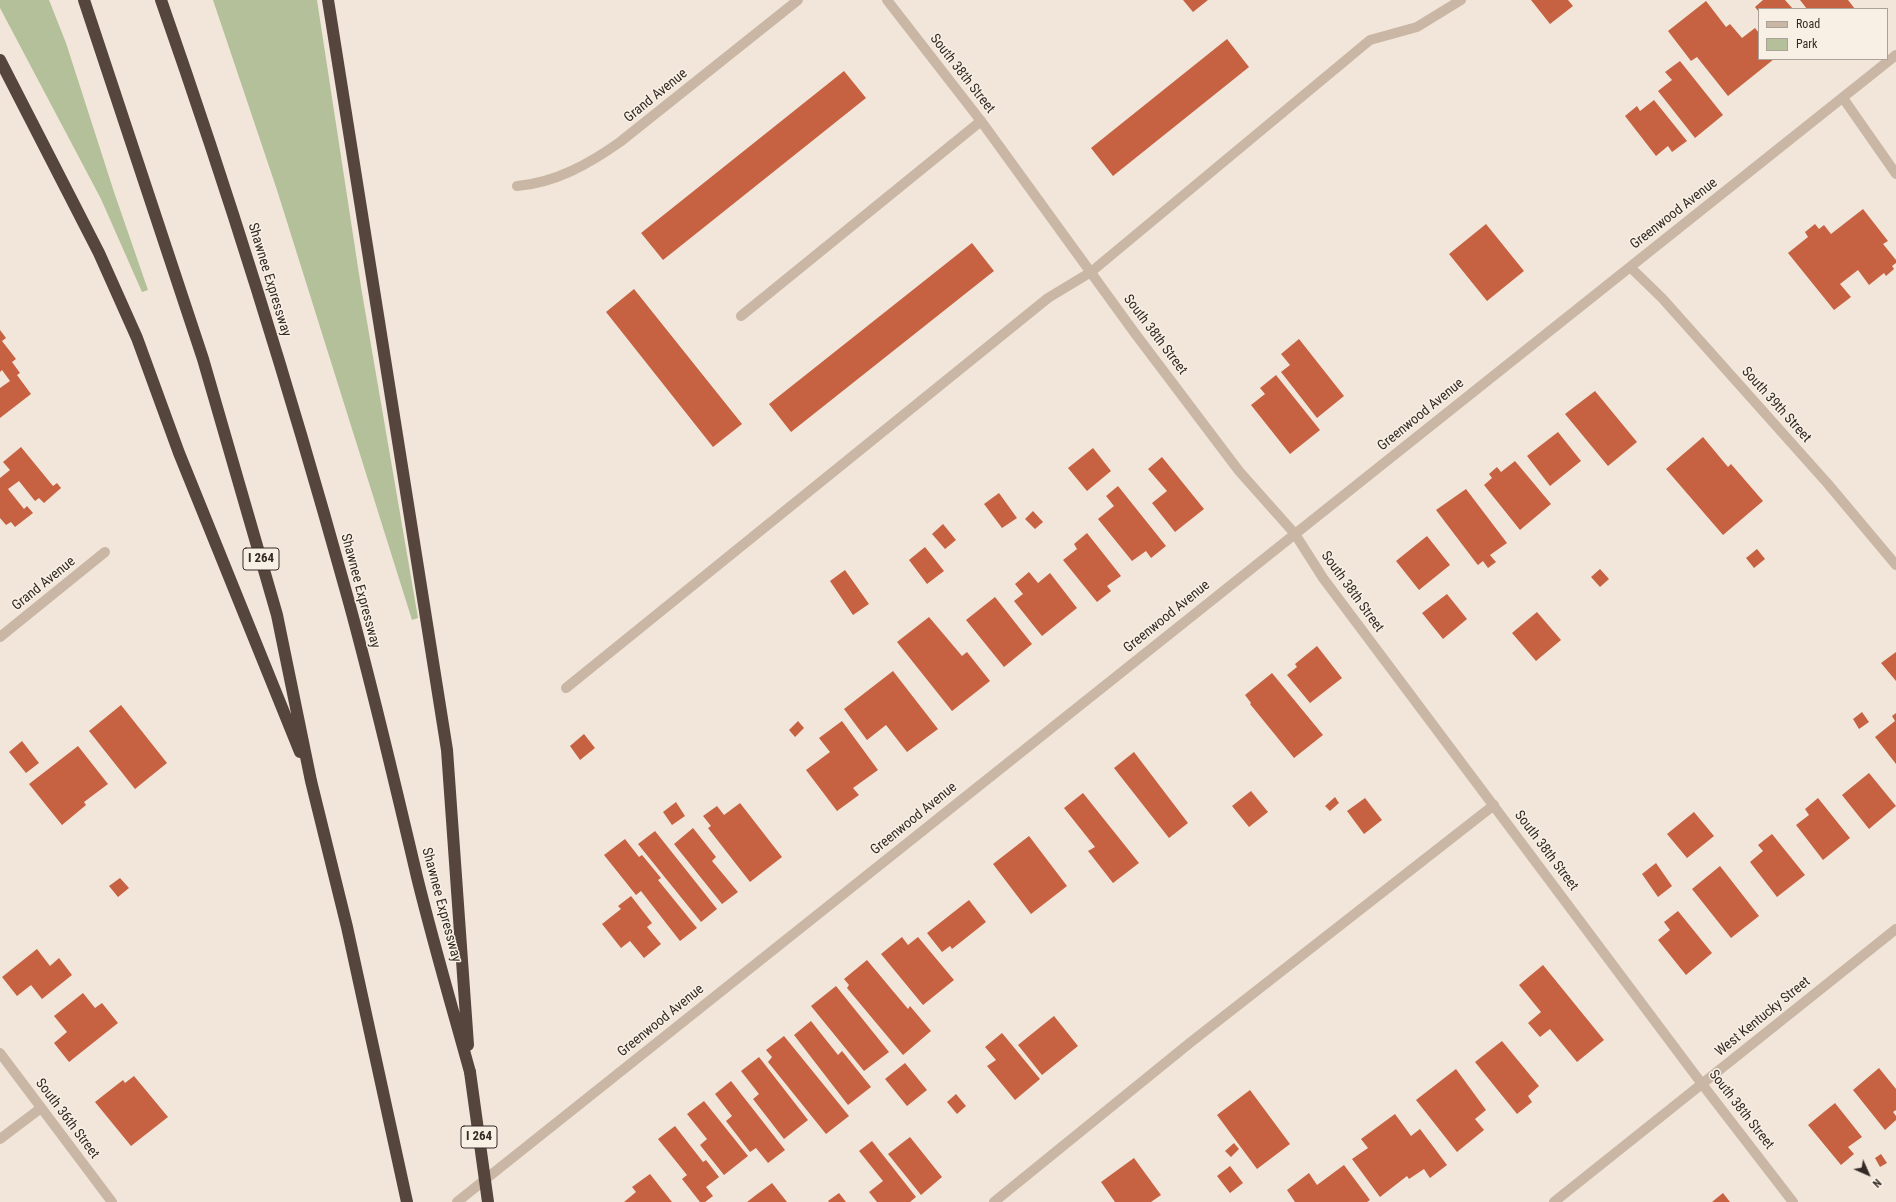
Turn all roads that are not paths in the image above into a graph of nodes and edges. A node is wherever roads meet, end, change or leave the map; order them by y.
1 (84, 0) edge
2 (161, 0) edge
3 (328, 0) edge
4 (798, 0) edge
5 (886, 0) edge
6 (1461, 0) edge
7 (1896, 55) edge
8 (0, 60) edge
9 (1843, 98) junction
10 (982, 121) junction
11 (1896, 174) edge
12 (517, 186) dead end
13 (1630, 267) junction
14 (1091, 272) junction
15 (741, 316) dead end
16 (1295, 534) junction
17 (105, 552) dead end
18 (1896, 565) edge
19 (1, 632) edge
20 (566, 688) dead end
21 (311, 781) junction
22 (1494, 805) junction
23 (1896, 929) edge
24 (0, 1053) edge
25 (470, 1072) junction
26 (1702, 1084) junction
27 (41, 1108) junction
28 (0, 1140) edge
29 (112, 1202) edge
30 (407, 1202) edge
31 (457, 1202) edge
32 (488, 1202) edge
33 (994, 1202) edge
34 (1554, 1202) edge
35 (1793, 1202) edge

1 - 21 highway, I 264
2 - 25 highway, Shawnee Expressway / I 264
3 - 25 highway
4 - 12 street, Grand Avenue
5 - 10 street, South 38th Street
6 - 14 street
7 - 9 street, Greenwood Avenue
8 - 21 highway
9 - 11 street
9 - 13 street, Greenwood Avenue
10 - 14 street, South 38th Street
10 - 15 street
13 - 16 street, Greenwood Avenue
13 - 18 street, South 39th Street
14 - 16 street, South 38th Street
14 - 20 street
16 - 22 street, South 38th Street
16 - 31 street, Greenwood Avenue
17 - 19 street, Grand Avenue
21 - 30 highway, I 264
22 - 26 street, South 38th Street
22 - 33 street
23 - 26 street, West Kentucky Street
24 - 27 street, South 36th Street
25 - 32 highway, Shawnee Expressway / I 264, bridge
26 - 34 street, West Kentucky Street
26 - 35 street, South 38th Street
27 - 28 street
27 - 29 street, South 36th Street

